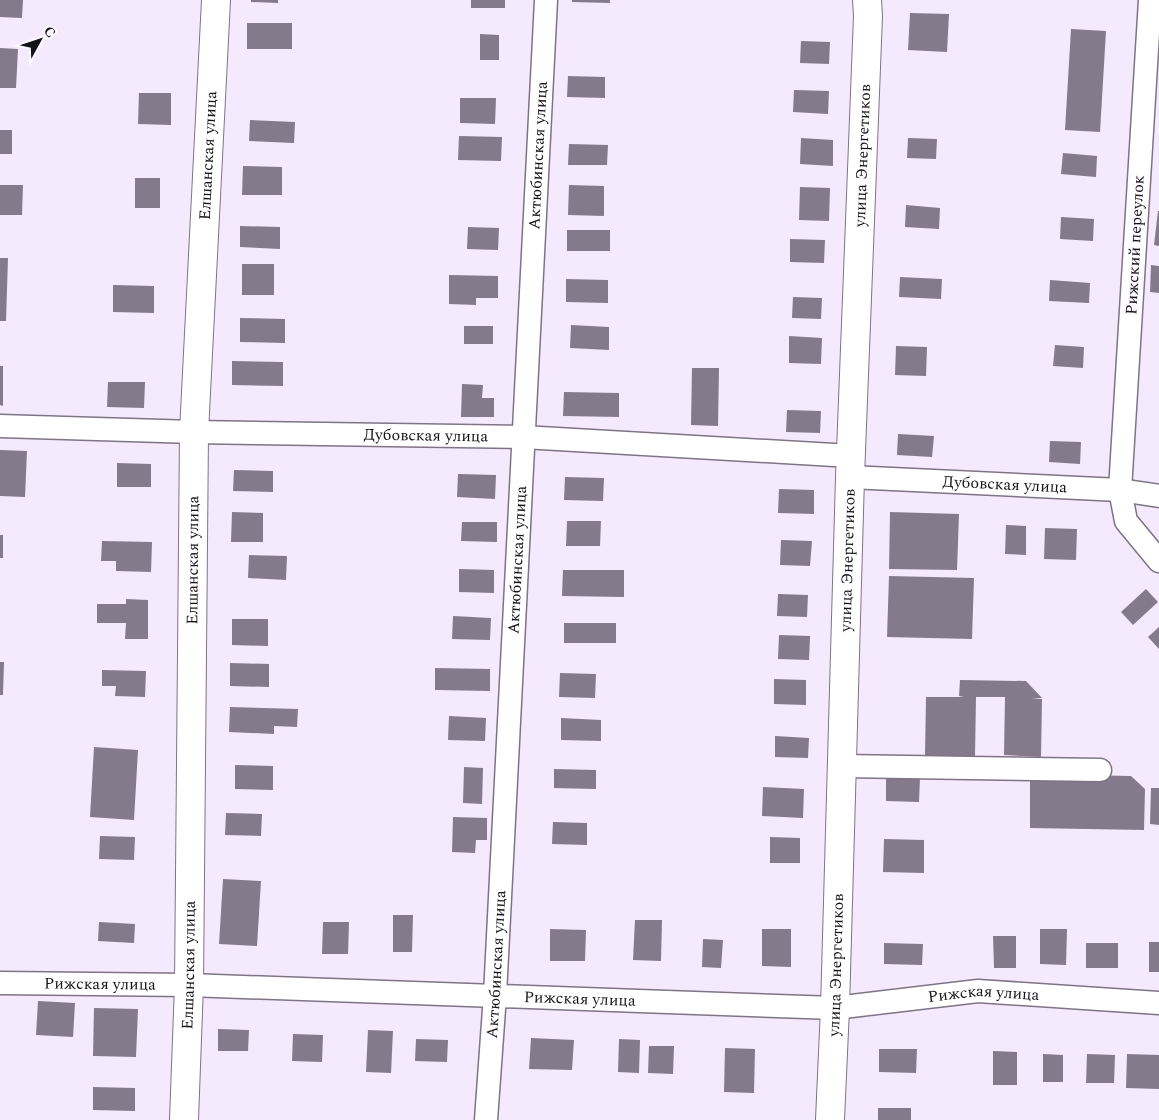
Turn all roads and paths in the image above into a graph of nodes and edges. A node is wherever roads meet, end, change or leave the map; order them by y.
1 (216, 0) edge
2 (546, 0) edge
3 (867, 0) edge
4 (1150, 0) edge
5 (0, 426) edge
6 (194, 432) junction
7 (523, 437) junction
8 (851, 467) junction
9 (1120, 490) junction
10 (1159, 496) edge
11 (1159, 561) edge
12 (842, 766) junction
13 (1100, 770) dead end
14 (0, 982) edge
15 (189, 985) junction
16 (495, 995) junction
17 (1159, 1003) edge
18 (834, 1008) junction
19 (184, 1120) edge
20 (486, 1120) edge
21 (830, 1120) edge

1 - 6 main road, Елшанская улица
2 - 7 street, Актюбинская улица
3 - 8 main road, улица Энергетиков
4 - 9 street, Рижский переулок
5 - 6 street, Дубовская улица
6 - 7 street, Дубовская улица
6 - 15 main road, Елшанская улица
7 - 8 street, Дубовская улица
7 - 16 street, Актюбинская улица
8 - 9 street, Дубовская улица
8 - 12 main road, улица Энергетиков
9 - 10 street, Дубовская улица
9 - 11 street, Рижский переулок
12 - 13 street
12 - 18 main road, улица Энергетиков
14 - 15 street, Рижская улица
15 - 16 street, Рижская улица
15 - 19 main road, Елшанская улица
16 - 18 street, Рижская улица
16 - 20 street, Актюбинская улица
17 - 18 street, Рижская улица
18 - 21 main road, улица Энергетиков

